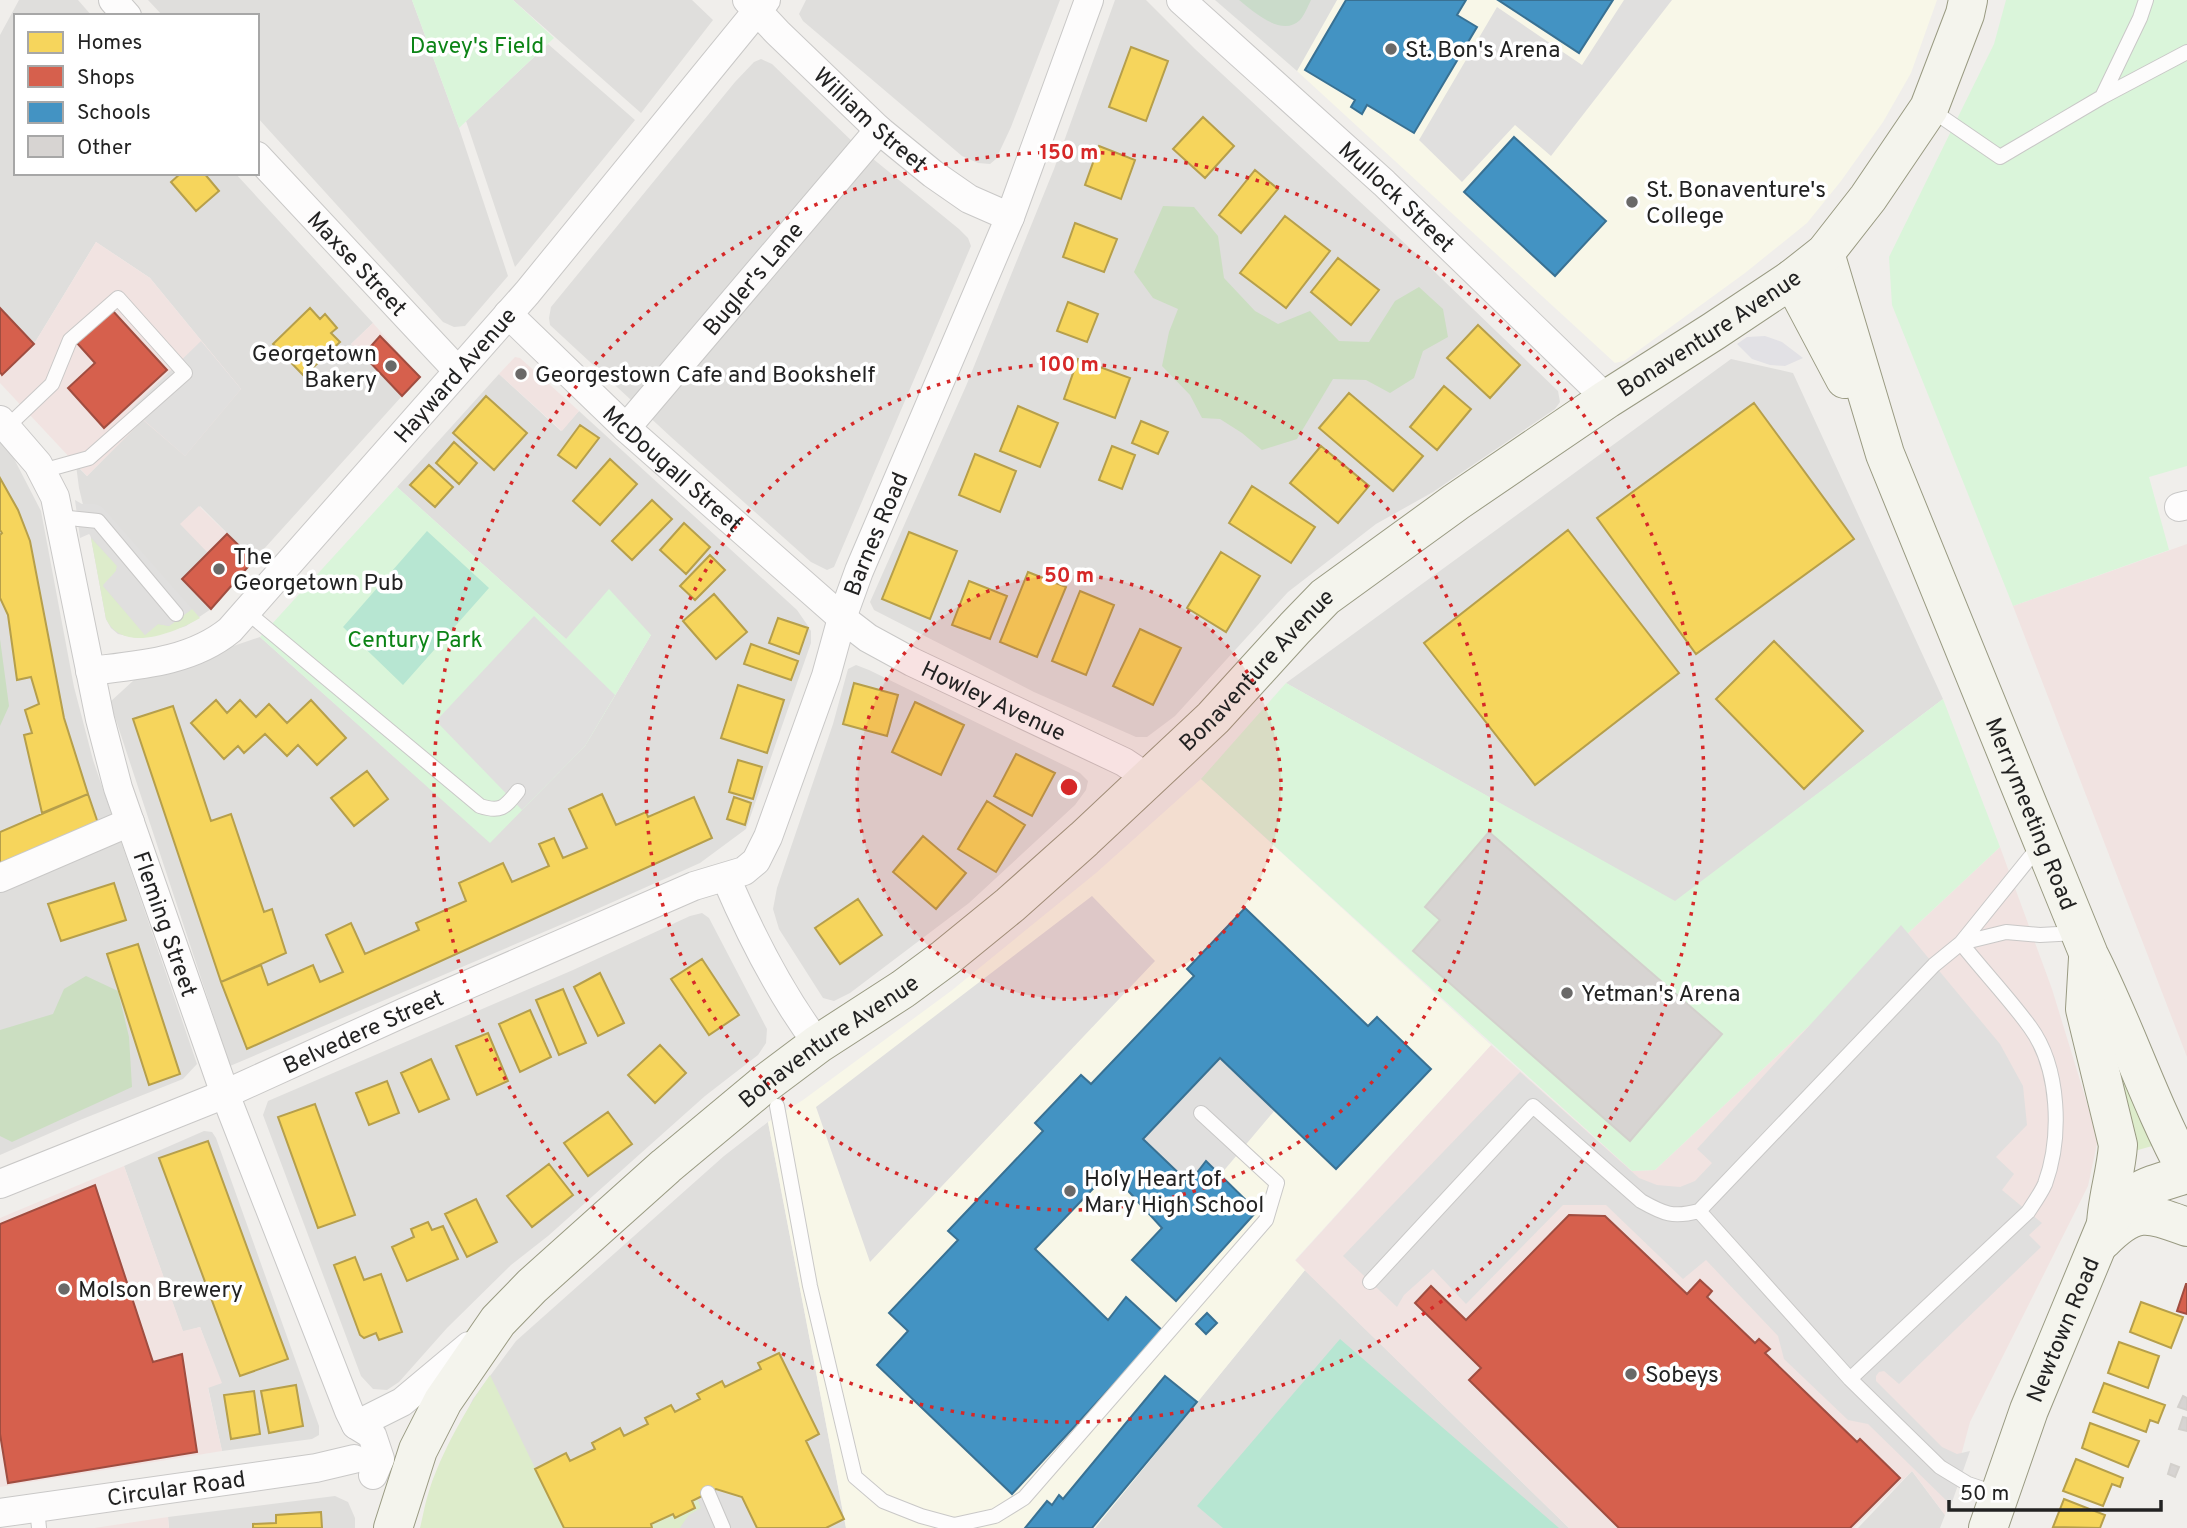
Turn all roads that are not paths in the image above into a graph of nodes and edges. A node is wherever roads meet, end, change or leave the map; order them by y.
1 (113, 0) edge
2 (1089, 0) edge
3 (1181, 0) edge
4 (1968, 0) edge
5 (2146, 0) edge
6 (756, 4) edge
7 (125, 14) edge
8 (2187, 52) edge
9 (2102, 97) junction
10 (1928, 108) junction
11 (879, 130) junction
12 (259, 158) edge
13 (1010, 217) junction
14 (1825, 253) junction
15 (1792, 279) junction
16 (508, 314) junction
17 (457, 370) junction
18 (1607, 398) junction
19 (3, 424) edge
20 (626, 428) junction
21 (1885, 454) junction
22 (43, 471) junction
23 (59, 517) junction
24 (247, 612) junction
25 (176, 614) dead end
26 (842, 618) junction
27 (90, 671) junction
28 (1148, 778) junction
29 (518, 791) dead end
30 (130, 822) junction
31 (2044, 841) junction
32 (0, 878) edge
33 (726, 878) junction
34 (1961, 943) junction
35 (2084, 944) junction
36 (818, 1044) junction
37 (226, 1094) junction
38 (777, 1106) dead end
39 (1201, 1113) dead end
40 (2187, 1173) edge
41 (0, 1184) edge
42 (1699, 1211) junction
43 (2187, 1227) edge
44 (2101, 1237) junction
45 (1370, 1282) dead end
46 (498, 1321) junction
47 (1850, 1379) junction
48 (356, 1425) junction
49 (364, 1467) junction
50 (708, 1493) dead end
51 (1994, 1511) edge
52 (0, 1513) edge
53 (38, 1518) edge
54 (393, 1524) edge
55 (941, 1525) edge
56 (723, 1528) edge

1 - 7 street
2 - 13 street, Barnes Road
3 - 18 street, Mullock Street
4 - 10 street, Bonaventure Avenue
5 - 9 lane
6 - 11 street, William Street
6 - 16 street, Hayward Avenue
8 - 9 lane
9 - 10 lane
10 - 14 street, Bonaventure Avenue
11 - 13 street, William Street
11 - 20 street, Bugler's Lane
12 - 17 street, Maxse Street
13 - 26 street, Barnes Road
14 - 15 street, Bonaventure Avenue
14 - 21 street, Merrymeeting Road
15 - 18 street, Bonaventure Avenue
15 - 21 street, Merrymeeting Road
16 - 17 street, Hayward Avenue
16 - 20 street, McDougall Street
17 - 24 street, Hayward Avenue
18 - 28 street, Bonaventure Avenue
19 - 22 street, Fleming Street
19 - 22 lane
20 - 26 street, McDougall Street
21 - 31 street, Merrymeeting Road
22 - 23 street, Fleming Street
23 - 25 lane
23 - 27 street, Fleming Street
24 - 27 street, Hayward Avenue
24 - 29 lane
26 - 28 street, Howley Avenue
26 - 33 street, Barnes Road
27 - 30 street, Fleming Street
28 - 36 street, Bonaventure Avenue
30 - 32 street
30 - 37 street, Fleming Street
31 - 34 lane
31 - 35 street, Merrymeeting Road
33 - 36 street
33 - 37 street, Belvedere Street
34 - 35 lane
34 - 42 lane
34 - 47 lane
35 - 40 street, Merrymeeting Road
35 - 44 street
36 - 46 street, Bonaventure Avenue
37 - 41 street, Belvedere Street
37 - 48 street, Fleming Street
38 - 55 lane
39 - 55 lane
40 - 44 street, Newtown Road
42 - 45 lane
42 - 47 lane
43 - 44 street
44 - 51 street, Newtown Road
46 - 48 street, Bonaventure Avenue
46 - 54 street, Bonaventure Avenue
47 - 51 lane
48 - 49 street, Fleming Street
49 - 53 street, Circular Road
49 - 54 street, Fleming Street
50 - 56 lane
52 - 53 street, Circular Road

